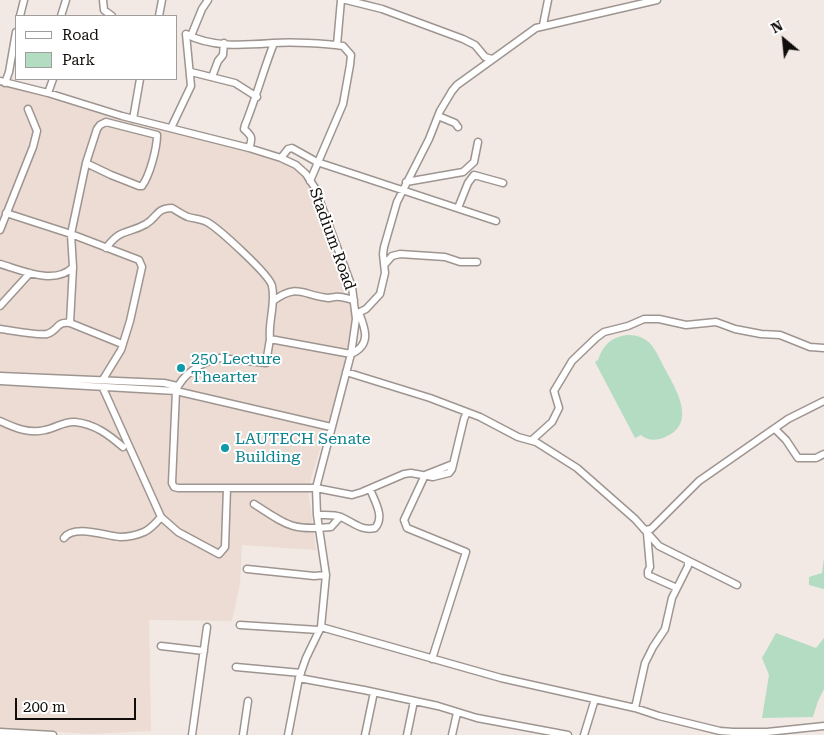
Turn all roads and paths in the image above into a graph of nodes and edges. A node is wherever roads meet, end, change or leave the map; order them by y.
1 (24, 0) edge
2 (66, 0) edge
3 (103, 0) edge
4 (162, 0) edge
5 (208, 0) edge
6 (341, 0) edge
7 (346, 0) edge
8 (548, 0) edge
9 (620, 0) edge
10 (657, 0) edge
11 (622, 9) junction
12 (20, 15) edge
13 (61, 15) edge
14 (111, 15) edge
15 (159, 15) edge
16 (543, 25) junction
17 (192, 36) junction
18 (15, 38) edge
19 (224, 43) junction
20 (274, 43) junction
21 (337, 45) junction
22 (492, 59) junction
23 (191, 72) junction
24 (212, 77) junction
25 (53, 80) edge
26 (140, 80) edge
27 (2, 82) edge
28 (48, 93) junction
29 (257, 97) junction
30 (28, 109) dead end
31 (438, 116) junction
32 (133, 118) junction
33 (458, 127) dead end
34 (171, 128) junction
35 (478, 142) dead end
36 (249, 148) junction
37 (281, 158) junction
38 (317, 162) junction
39 (86, 163) junction
40 (469, 168) junction
41 (474, 175) junction
42 (310, 181) junction
43 (406, 182) junction
44 (503, 183) dead end
45 (402, 190) junction
46 (458, 208) junction
47 (6, 213) junction
48 (496, 221) dead end
49 (0, 230) edge
50 (71, 234) junction
51 (106, 248) junction
52 (477, 262) dead end
53 (0, 264) edge
54 (385, 264) junction
55 (72, 267) junction
56 (30, 273) junction
57 (354, 300) junction
58 (273, 301) junction
59 (0, 306) edge
60 (357, 314) junction
61 (70, 323) junction
62 (0, 329) edge
63 (270, 339) junction
64 (122, 344) junction
65 (824, 348) edge
66 (351, 354) junction
67 (346, 372) junction
68 (0, 376) edge
69 (0, 381) edge
70 (102, 384) junction
71 (176, 389) junction
72 (824, 401) edge
73 (467, 412) junction
74 (0, 421) edge
75 (331, 427) junction
76 (775, 429) junction
77 (532, 440) junction
78 (123, 447) dead end
79 (824, 454) edge
80 (425, 475) junction
81 (227, 488) junction
82 (316, 488) junction
83 (370, 489) junction
84 (254, 504) dead end
85 (317, 515) junction
86 (161, 517) junction
87 (340, 517) junction
88 (319, 528) junction
89 (646, 532) junction
90 (64, 538) dead end
91 (688, 562) junction
92 (247, 569) dead end
93 (326, 575) junction
94 (738, 585) dead end
95 (677, 588) junction
96 (240, 624) dead end
97 (207, 627) dead end
98 (320, 629) junction
99 (161, 646) dead end
100 (204, 651) junction
101 (432, 658) junction
102 (236, 667) dead end
103 (300, 676) junction
104 (374, 692) junction
105 (595, 699) junction
106 (248, 701) dead end
107 (414, 701) junction
108 (635, 708) junction
109 (457, 713) junction
110 (824, 726) edge
111 (0, 732) edge
112 (732, 734) edge
113 (53, 735) edge
114 (192, 735) edge
115 (244, 735) edge
116 (288, 735) edge
117 (365, 735) edge
118 (407, 735) edge
119 (452, 735) edge
120 (568, 735) edge
121 (584, 735) edge

1 - 12 street
2 - 13 street
3 - 14 street
4 - 15 street
5 - 17 street
6 - 21 street
7 - 22 street
8 - 16 street
9 - 11 street
10 - 11 street
11 - 16 street
16 - 22 street
17 - 19 street
17 - 23 street
18 - 27 street
19 - 20 street
19 - 24 street
20 - 21 street
20 - 29 street
21 - 38 street
22 - 31 street
23 - 24 street
23 - 34 street
24 - 29 street
25 - 28 street
26 - 32 street
27 - 28 street, Stadium Road
28 - 32 street, Stadium Road
29 - 36 street
30 - 47 street
31 - 33 street
31 - 43 street
32 - 34 street, Stadium Road
34 - 36 street, Stadium Road
35 - 40 street
36 - 37 street, Stadium Road
37 - 38 street
37 - 42 street, Stadium Road
38 - 42 street
38 - 45 street
39 - 39 street
39 - 50 street
40 - 41 street
40 - 43 street
41 - 44 street
41 - 46 street
42 - 57 street, Stadium Road
43 - 45 street
45 - 46 street
45 - 54 street
46 - 48 street
47 - 49 street
47 - 50 street
50 - 51 street
50 - 55 street
51 - 58 street
51 - 64 street
52 - 54 street
53 - 56 street
54 - 60 street
55 - 56 street
55 - 61 street
56 - 59 street
57 - 58 street
57 - 60 street, Stadium Road
58 - 63 street
60 - 66 street, Stadium Road
60 - 66 street
61 - 62 street
61 - 64 street
63 - 66 street
63 - 71 street
64 - 70 street
65 - 77 street
66 - 67 street, Stadium Road
67 - 73 street
67 - 75 street, Stadium Road
68 - 70 street
69 - 70 street
70 - 71 street
70 - 86 street
71 - 75 street
71 - 81 street
72 - 76 street
73 - 77 street
73 - 80 street
74 - 78 street
75 - 82 street, Stadium Road
76 - 79 street
76 - 89 street
77 - 89 street
80 - 83 street
80 - 101 street
81 - 82 street
81 - 86 street
82 - 83 street
82 - 85 street, Stadium Road
83 - 87 street
84 - 88 street
85 - 87 street
85 - 88 street, Stadium Road
86 - 90 street
87 - 88 street
88 - 93 street, Stadium Road
89 - 91 street
89 - 95 street
91 - 94 street
91 - 95 street
92 - 93 street
93 - 98 street, Stadium Road
95 - 108 street
96 - 98 street
97 - 100 street
98 - 101 street
98 - 103 street, Stadium Road
99 - 100 street
100 - 114 street
101 - 105 street
102 - 103 street
103 - 104 street
103 - 116 street, Stadium Road
104 - 107 street
104 - 117 street
105 - 108 street
105 - 121 street
106 - 115 street
107 - 109 street
107 - 118 street
108 - 112 street
109 - 119 street
109 - 120 street
110 - 112 street
111 - 113 street

